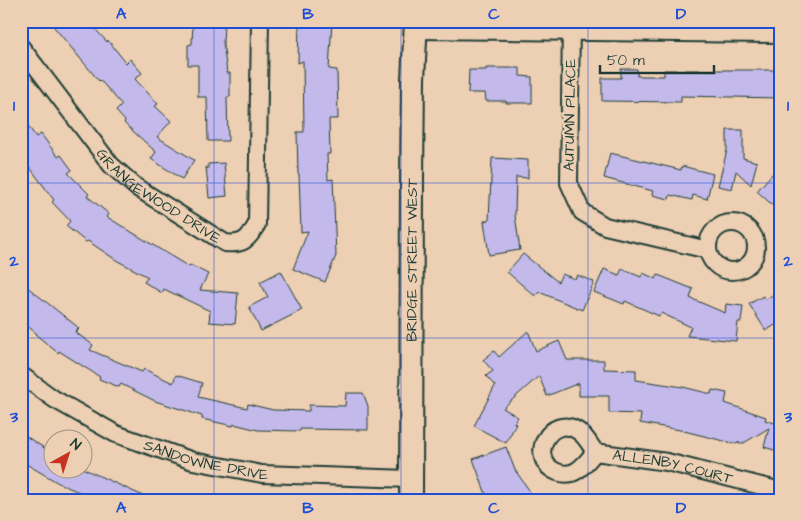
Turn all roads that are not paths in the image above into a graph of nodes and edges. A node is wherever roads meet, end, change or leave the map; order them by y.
1 (260, 21) edge
2 (416, 25) edge
3 (571, 27) edge
4 (760, 28) edge
5 (781, 34) edge
6 (21, 47) edge
7 (708, 250) dead end
8 (21, 374) edge
9 (595, 452) dead end
10 (411, 490) edge
11 (781, 491) edge

1 - 6 street, GRANGEWOOD DRIVE
2 - 3 street
2 - 10 main road, BRIDGE STREET WEST
3 - 4 street
3 - 7 street, AUTUMN PLACE
4 - 5 street
8 - 10 street, SANDOWNE DRIVE
9 - 11 street, ALLENBY COURT

